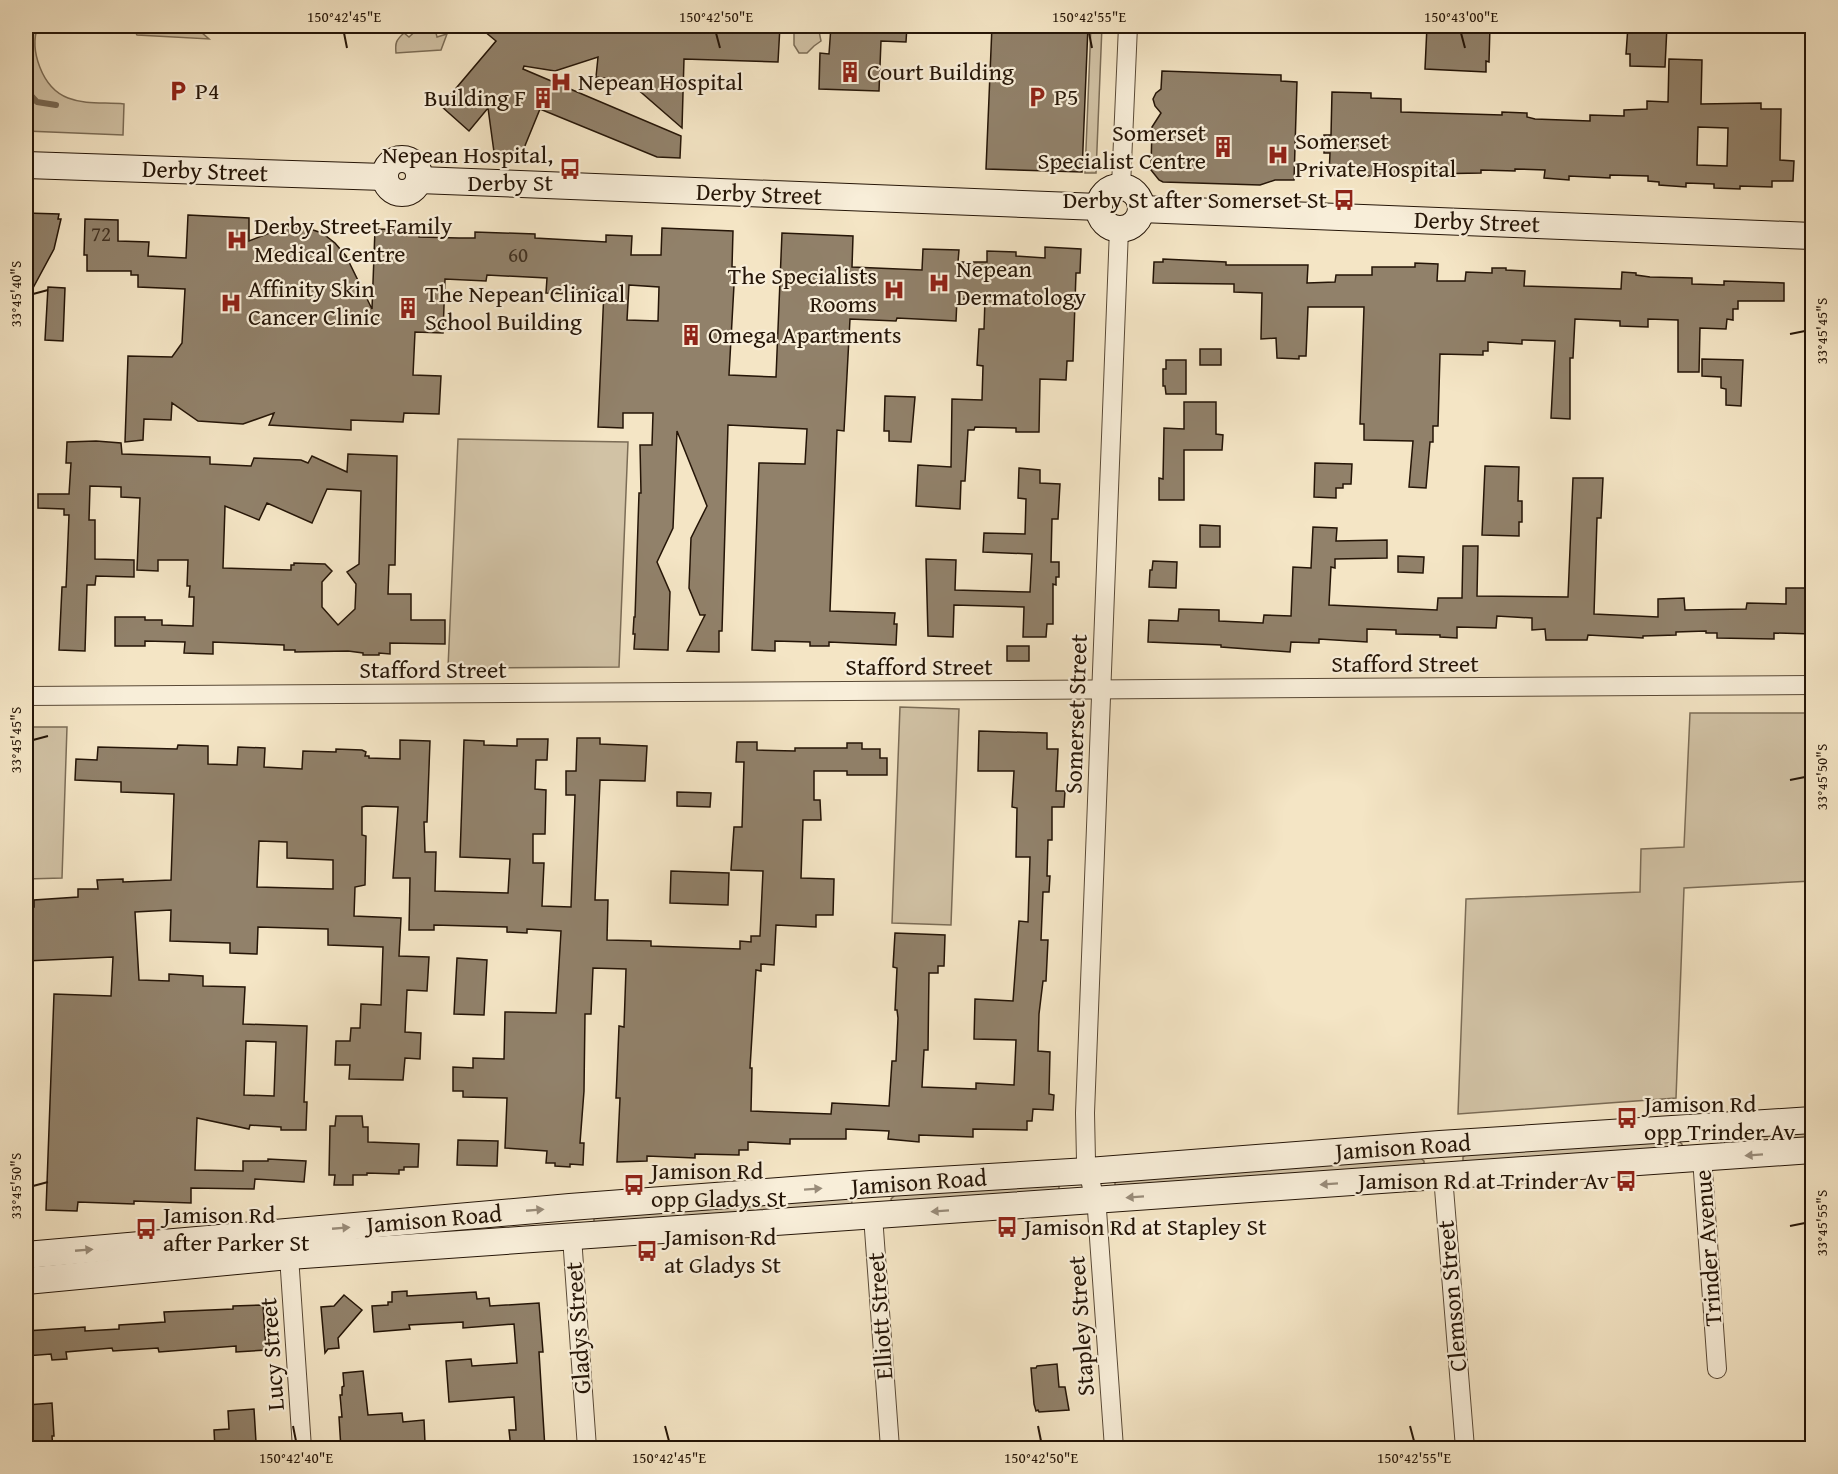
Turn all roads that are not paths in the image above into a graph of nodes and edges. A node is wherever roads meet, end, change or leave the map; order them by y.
1 (1128, 26) edge
2 (26, 165) edge
3 (1121, 186) junction
4 (1099, 207) junction
5 (1141, 209) junction
6 (1119, 229) junction
7 (1812, 236) edge
8 (1812, 686) edge
9 (1101, 690) junction
10 (26, 696) edge
11 (1812, 1120) edge
12 (1700, 1128) junction
13 (1440, 1144) junction
14 (1812, 1150) edge
15 (1702, 1158) junction
16 (1088, 1171) junction
17 (1443, 1176) junction
18 (871, 1184) junction
19 (1096, 1200) junction
20 (570, 1207) junction
21 (873, 1216) junction
22 (572, 1237) junction
23 (288, 1244) junction
24 (26, 1255) edge
25 (26, 1281) edge
26 (1717, 1369) dead end
27 (302, 1449) edge
28 (587, 1449) edge
29 (890, 1449) edge
30 (1114, 1449) edge
31 (1464, 1449) edge

1 - 3 street
2 - 4 main road, Derby Street
3 - 4 main road
3 - 5 main road
4 - 6 main road
5 - 6 main road
5 - 7 main road, Derby Street
6 - 9 street, Somerset Street
8 - 9 street, Stafford Street
9 - 10 street, Stafford Street
9 - 16 street, Somerset Street
11 - 12 main road, Jamison Road
12 - 13 main road, Jamison Road
12 - 15 main road, Trinder Avenue
13 - 16 main road, Jamison Road
13 - 17 main road, Clemson Street
14 -> 15 main road, Jamison Road
15 - 17 main road, Jamison Road
15 - 26 street, Trinder Avenue
16 - 18 main road, Jamison Road
16 - 19 street, Somerset Street
17 -> 19 main road, Jamison Road
17 - 31 street, Clemson Street
20 -> 18 main road, Jamison Road
18 - 21 main road, Elliott Street
19 -> 21 main road, Jamison Road
19 - 30 street, Stapley Street
20 - 22 main road, Gladys Street
23 -> 20 main road, Jamison Road
21 - 22 main road, Jamison Road
21 - 29 street, Elliott Street
22 - 23 main road, Jamison Road
22 - 28 street, Gladys Street
24 -> 23 main road, Jamison Road
23 - 25 main road, Jamison Road
23 - 27 street, Lucy Street

